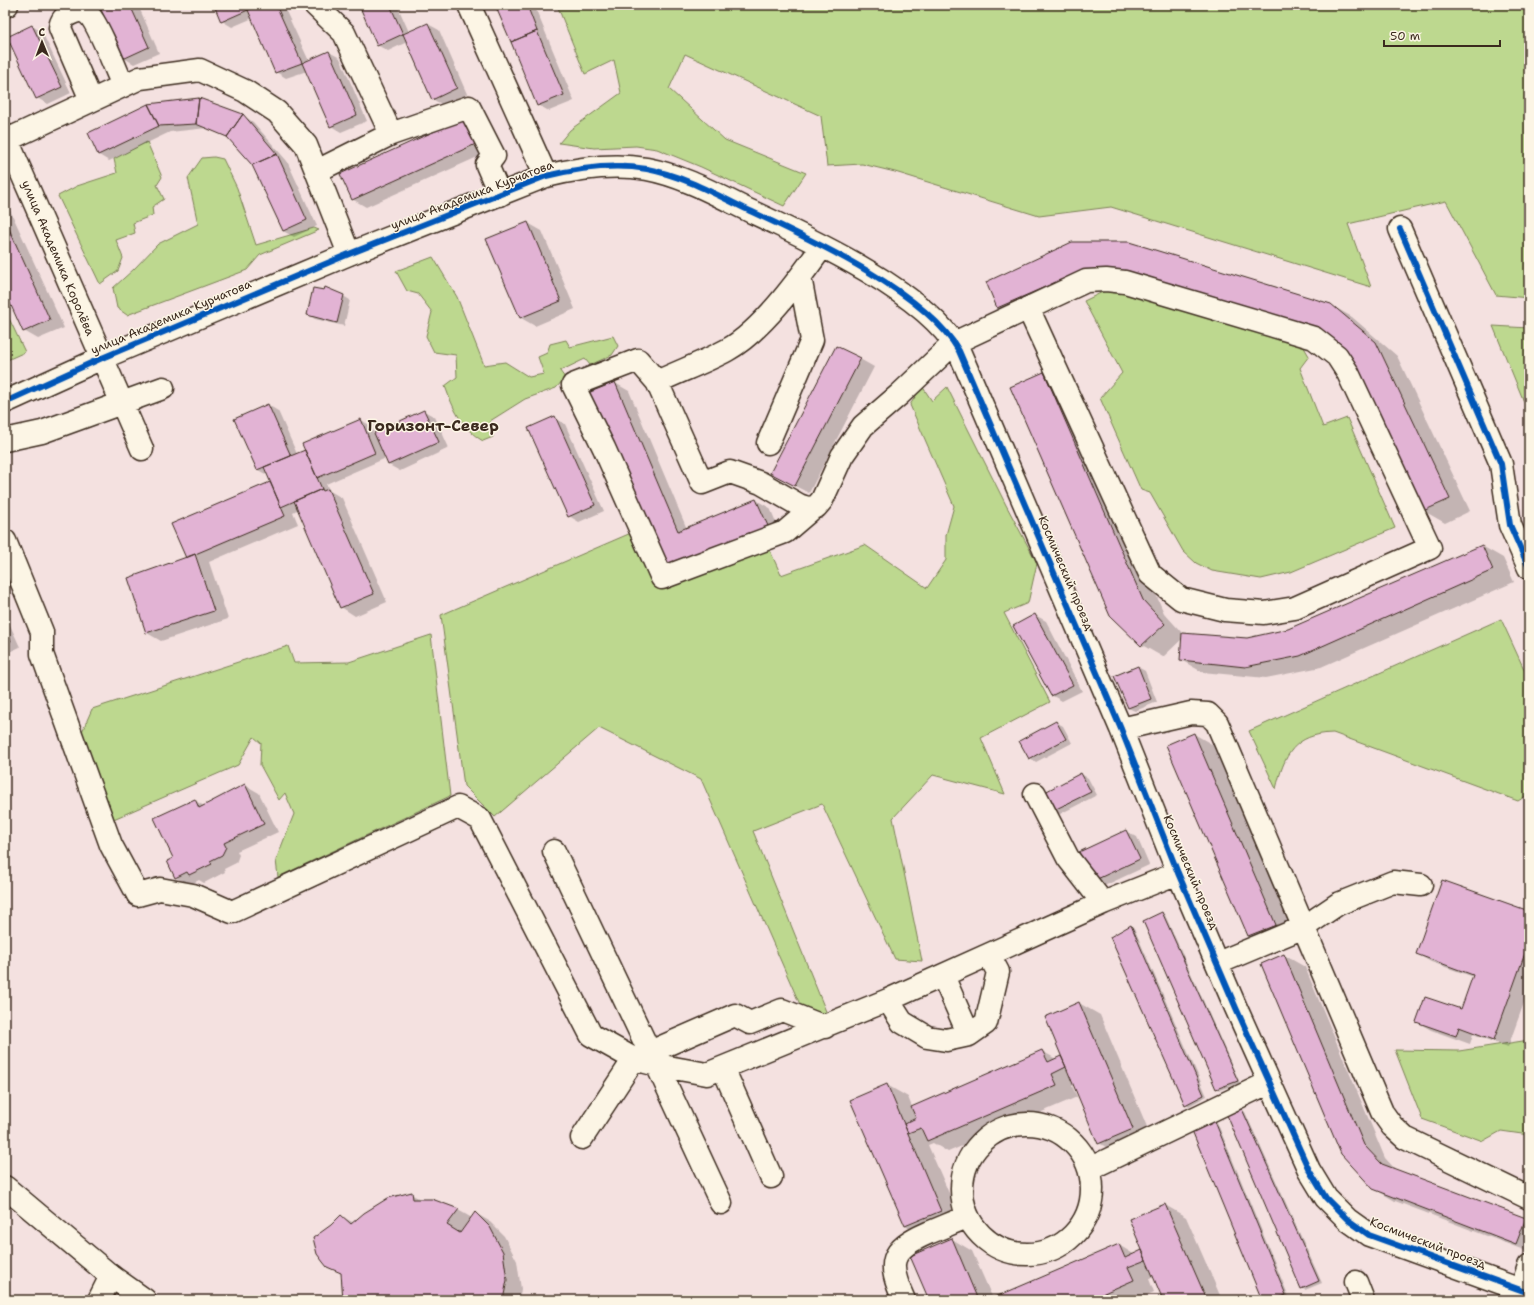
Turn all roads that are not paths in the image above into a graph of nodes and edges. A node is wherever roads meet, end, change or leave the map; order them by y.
1 (315, 5) edge
2 (469, 5) edge
3 (123, 86) junction
4 (91, 100) junction
5 (391, 134) junction
6 (6, 137) edge
7 (317, 171) junction
8 (546, 176) junction
9 (500, 195) junction
10 (1400, 229) dead end
11 (822, 247) junction
12 (348, 254) junction
13 (800, 277) junction
14 (1028, 308) junction
15 (954, 343) junction
16 (102, 358) junction
17 (657, 382) junction
18 (163, 388) dead end
19 (5, 402) edge
20 (121, 403) junction
21 (5, 440) edge
22 (768, 443) dead end
23 (142, 449) dead end
24 (813, 508) junction
25 (5, 541) edge
26 (1529, 568) edge
27 (1121, 729) junction
28 (1035, 794) dead end
29 (554, 852) dead end
30 (1178, 873) junction
31 (1421, 885) dead end
32 (1103, 903) junction
33 (1304, 927) junction
34 (989, 955) junction
35 (1218, 963) junction
36 (943, 976) junction
37 (888, 1000) junction
38 (825, 1027) junction
39 (969, 1034) junction
40 (647, 1059) junction
41 (723, 1068) junction
42 (1268, 1083) junction
43 (582, 1138) dead end
44 (1089, 1169) junction
45 (771, 1177) dead end
46 (5, 1188) edge
47 (1529, 1198) edge
48 (721, 1203) dead end
49 (967, 1217) junction
50 (1529, 1266) edge
51 (111, 1276) junction
52 (1524, 1294) edge
53 (99, 1300) edge
54 (146, 1300) edge
55 (904, 1300) edge

1 - 5 street
2 - 8 street, улица Академика Курчатова
3 - 4 street
3 - 4 street
3 - 7 street
4 - 6 street
5 - 7 street
5 - 9 street
6 - 16 street, улица Академика Королёва
7 - 12 street
8 - 9 street, улица Академика Курчатова
8 - 11 street, улица Академика Курчатова
9 - 12 street, улица Академика Курчатова
10 - 26 street
11 - 13 street
11 - 15 street, улица Академика Курчатова
12 - 16 street, улица Академика Курчатова
13 - 17 street
13 - 22 street
14 - 14 street
14 - 15 street
15 - 24 street
15 - 27 street, Космический проезд
16 - 19 street, улица Академика Курчатова
16 - 20 street, улица Академика Королёва
17 - 24 street
17 - 24 street
18 - 20 street
20 - 21 street
20 - 23 street, улица Академика Королёва
25 - 40 street
27 - 30 street, Космический проезд
27 - 33 street
28 - 32 street
29 - 40 street
30 - 32 street
30 - 35 street, Космический проезд
31 - 33 street
32 - 34 street
33 - 35 street
33 - 47 street
34 - 36 street
34 - 39 street
35 - 42 street, Космический проезд
36 - 37 street
36 - 39 street
37 - 38 street
37 - 39 street
38 - 40 street
38 - 41 street
40 - 41 street
40 - 43 street
40 - 48 street
41 - 45 street
42 - 44 street
42 - 52 street, Космический проезд
44 - 49 street
44 - 49 street
46 - 51 street
49 - 55 street
50 - 52 street, Космический проезд
51 - 53 street
51 - 54 street

